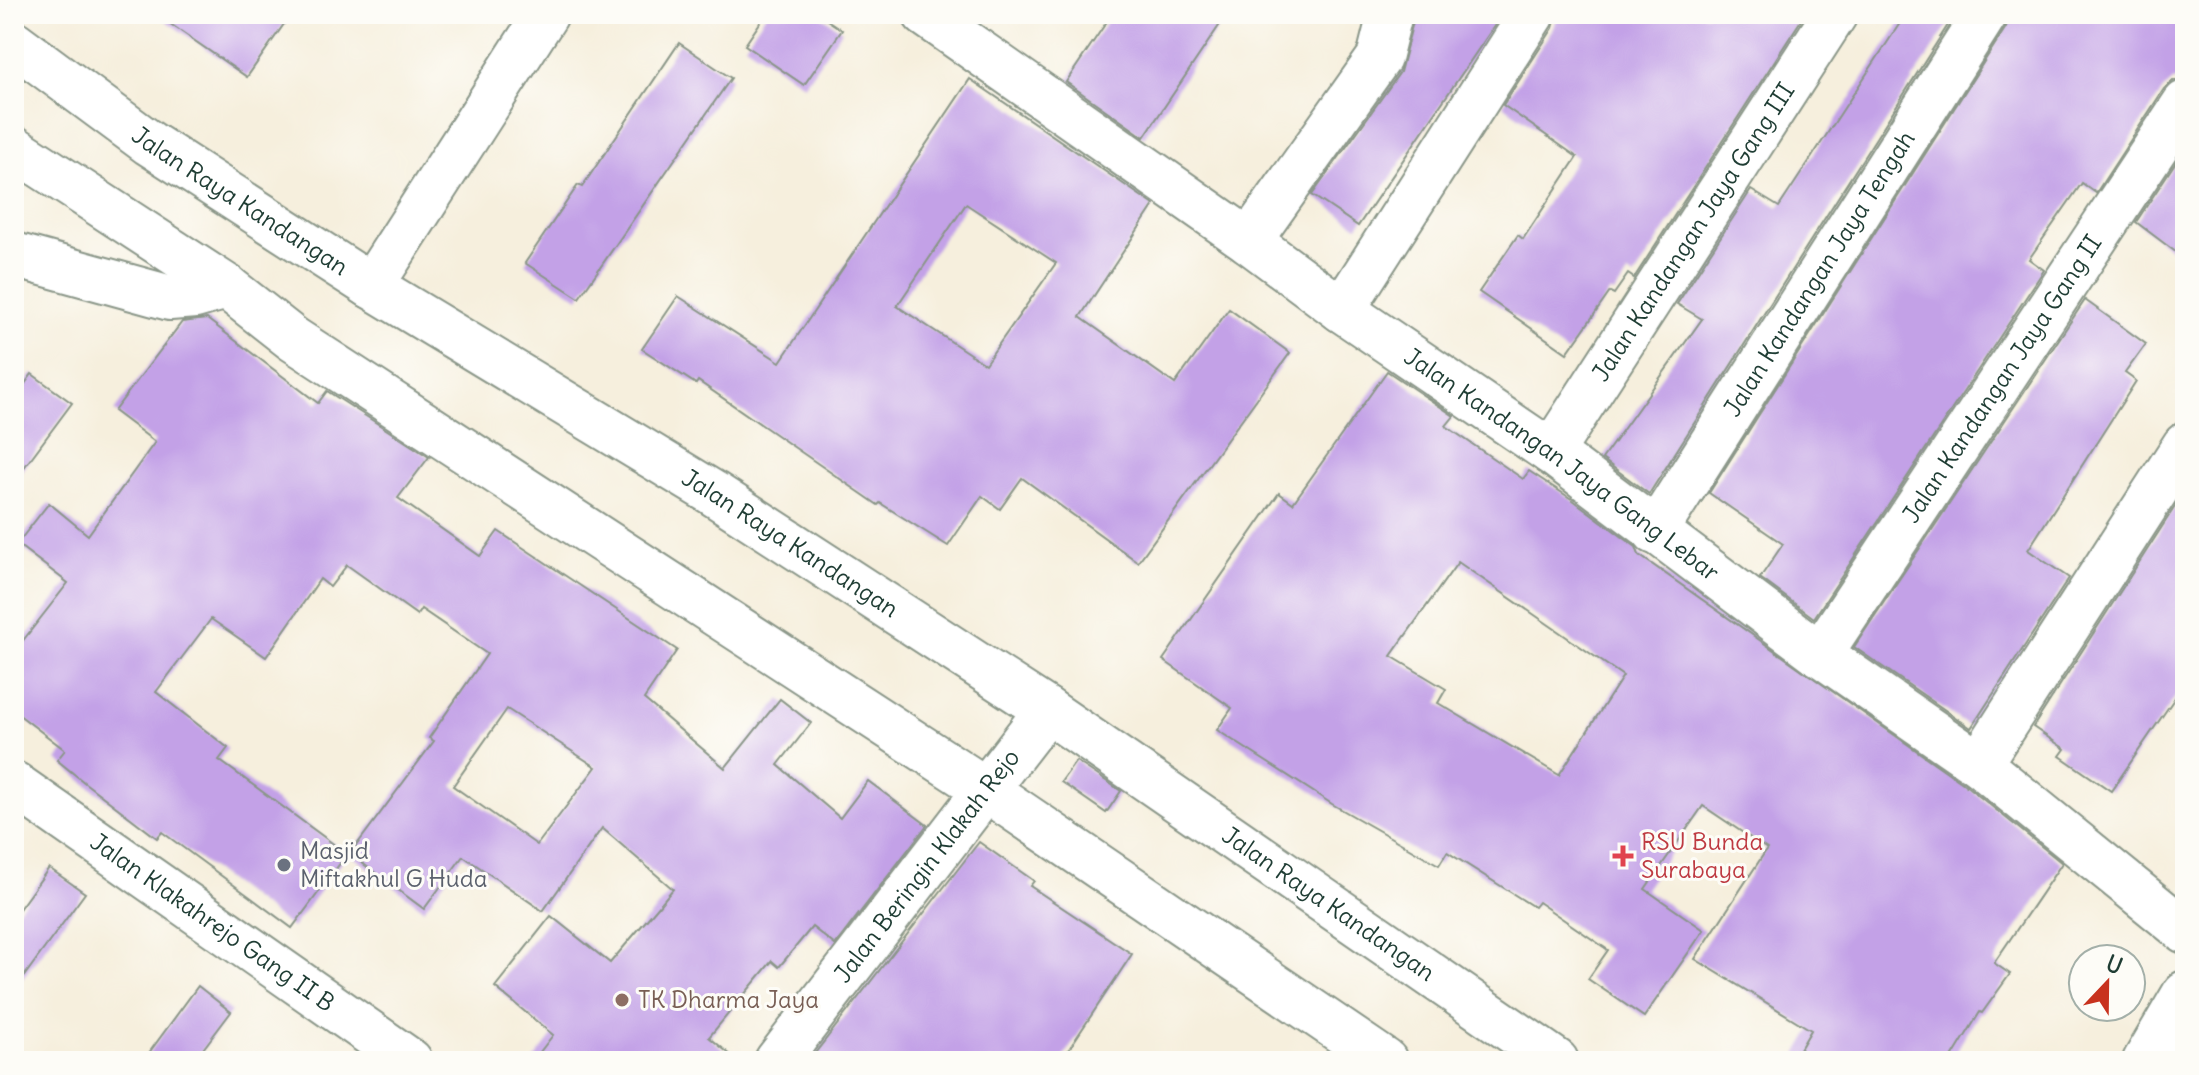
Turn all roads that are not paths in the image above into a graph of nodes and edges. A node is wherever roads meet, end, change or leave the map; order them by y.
1 (546, 14) edge
2 (925, 14) edge
3 (1390, 14) edge
4 (1532, 14) edge
5 (1835, 14) edge
6 (1985, 14) edge
7 (14, 43) edge
8 (2185, 103) edge
9 (14, 148) edge
10 (1249, 241) junction
11 (14, 255) edge
12 (371, 286) junction
13 (227, 287) junction
14 (1342, 310) junction
15 (2185, 445) edge
16 (1551, 452) junction
17 (1655, 532) junction
18 (1820, 654) junction
19 (1047, 710) junction
20 (1979, 764) junction
21 (14, 784) edge
22 (988, 791) junction
23 (2185, 931) edge
24 (2185, 993) edge
25 (410, 1061) edge
26 (777, 1061) edge
27 (1385, 1061) edge
28 (1556, 1061) edge
29 (2145, 1061) edge

1 - 12 street
2 - 10 street, Jalan Kandangan Jaya Gang Lebar
3 - 10 street
4 - 14 street
5 - 16 street, Jalan Kandangan Jaya Gang III
6 - 17 street, Jalan Kandangan Jaya Tengah
7 - 12 street, Jalan Raya Kandangan
8 - 18 street, Jalan Kandangan Jaya Gang II
9 - 13 street
10 - 14 street, Jalan Kandangan Jaya Gang Lebar
11 - 13 street
12 - 19 street, Jalan Raya Kandangan
13 - 22 street
14 - 16 street, Jalan Kandangan Jaya Gang Lebar
15 - 20 street
16 - 17 street, Jalan Kandangan Jaya Gang Lebar
17 - 18 street, Jalan Kandangan Jaya Gang Lebar
18 - 20 street, Jalan Kandangan Jaya Gang Lebar
19 - 22 street, Jalan Beringin Klakah Rejo
19 - 28 street, Jalan Raya Kandangan
20 - 23 street, Jalan Kandangan Jaya Gang Lebar
21 - 25 street, Jalan Klakahrejo Gang II B
22 - 26 street, Jalan Beringin Klakah Rejo
22 - 27 street
24 - 29 street

